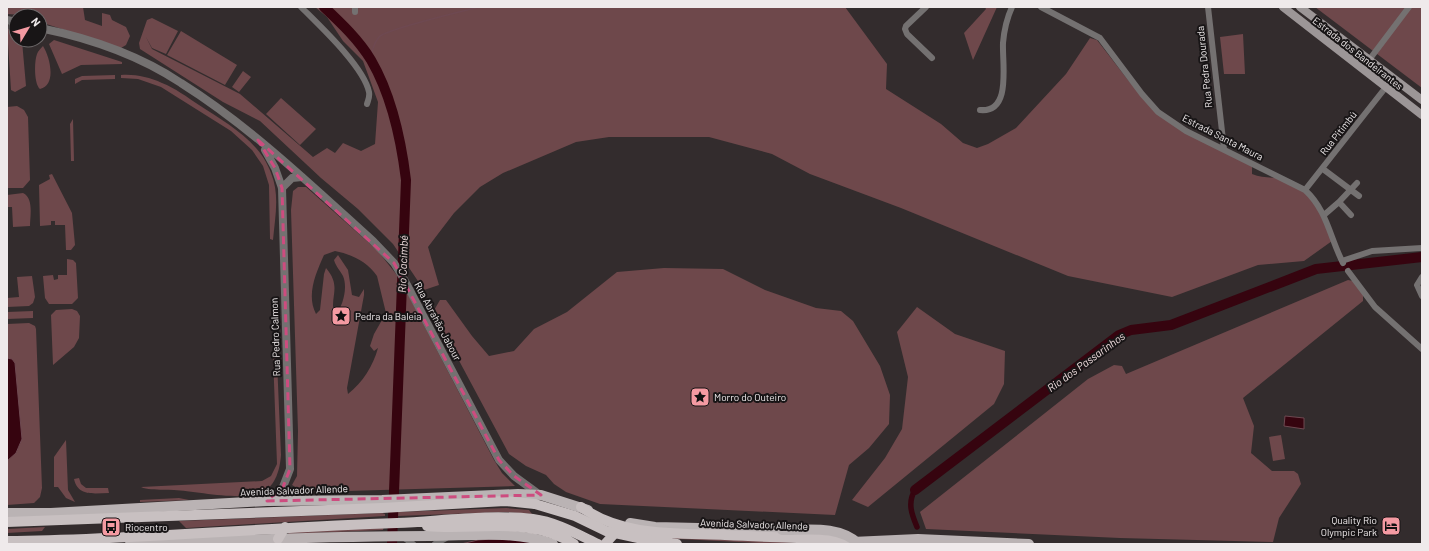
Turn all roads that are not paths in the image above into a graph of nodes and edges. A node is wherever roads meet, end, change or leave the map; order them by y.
1 (302, 7) edge
2 (926, 7) edge
3 (1012, 7) edge
4 (1042, 7) edge
5 (1208, 7) edge
6 (1283, 7) edge
7 (1300, 7) edge
8 (1409, 7) edge
9 (48, 30) edge
10 (932, 58) dead end
11 (1369, 60) junction
12 (1386, 87) junction
13 (1422, 100) edge
14 (367, 104) dead end
15 (980, 110) dead end
16 (1422, 115) edge
17 (258, 140) junction
18 (1224, 149) junction
19 (1323, 168) junction
20 (302, 178) junction
21 (1357, 182) dead end
22 (282, 188) junction
23 (1305, 190) junction
24 (1351, 190) junction
25 (1359, 196) dead end
26 (1339, 202) junction
27 (1324, 215) junction
28 (1351, 215) dead end
29 (1422, 248) edge
30 (1348, 270) dead end
31 (1422, 277) edge
32 (1422, 296) edge
33 (1422, 349) edge
34 (538, 500) junction
35 (267, 501) junction
36 (382, 504) junction
37 (581, 507) junction
38 (7, 513) edge
39 (7, 522) edge
40 (396, 523) junction
41 (285, 527) junction
42 (400, 536) junction
43 (452, 536) junction
44 (653, 537) junction
45 (278, 539) junction
46 (7, 541) edge
47 (857, 543) edge
48 (130, 544) edge
49 (413, 544) edge
50 (435, 544) edge
51 (553, 544) edge
52 (574, 544) edge
53 (598, 544) edge
54 (605, 544) edge
55 (677, 544) edge
56 (1029, 544) edge

1 - 14 street
2 - 10 street
3 - 15 street
4 - 18 street, Estrada Santa Maura
5 - 18 street, Rua Pedra Dourada
6 - 12 main road, Estrada dos Bandeirantes
7 - 11 main road, Estrada dos Bandeirantes
8 - 11 street
9 - 17 street, Rua Abrahão Jabour
11 - 13 main road, Estrada dos Bandeirantes
12 - 16 main road, Estrada dos Bandeirantes
12 - 19 street, Rua Pitimbú
17 - 20 street, Rua Abrahão Jabour
17 - 22 street, Rua Abrahão Jabour
18 - 23 street, Estrada Santa Maura
19 - 23 street, Rua Pitimbú
19 - 24 street
20 - 22 street
20 - 34 street, Rua Abrahão Jabour
21 - 24 street
22 - 35 street, Rua Pedro Calmon
23 - 27 street, Estrada Santa Maura
24 - 25 street
24 - 26 street
26 - 27 street
26 - 28 street
27 - 29 street, Estrada Santa Maura
30 - 33 street
31 - 32 street
34 - 36 highway, Avenida Salvador Allende
34 - 37 main road, Avenida Salvador Allende
34 - 44 highway, bridge
35 - 36 main road, Avenida Salvador Allende
35 - 38 main road, Avenida Salvador Allende
36 - 39 highway, Avenida Salvador Allende
37 - 44 highway
37 - 47 main road, Avenida Salvador Allende, bridge
40 - 41 highway
40 - 52 highway
40 - 53 highway
41 - 45 highway
41 - 46 highway
42 - 43 main road
42 - 45 main road
42 - 49 street
43 - 50 street
43 - 51 main road
44 - 47 highway, Avenida Salvador Allende
44 - 54 highway
44 - 55 highway
45 - 48 main road
47 - 56 main road, Avenida Salvador Allende

